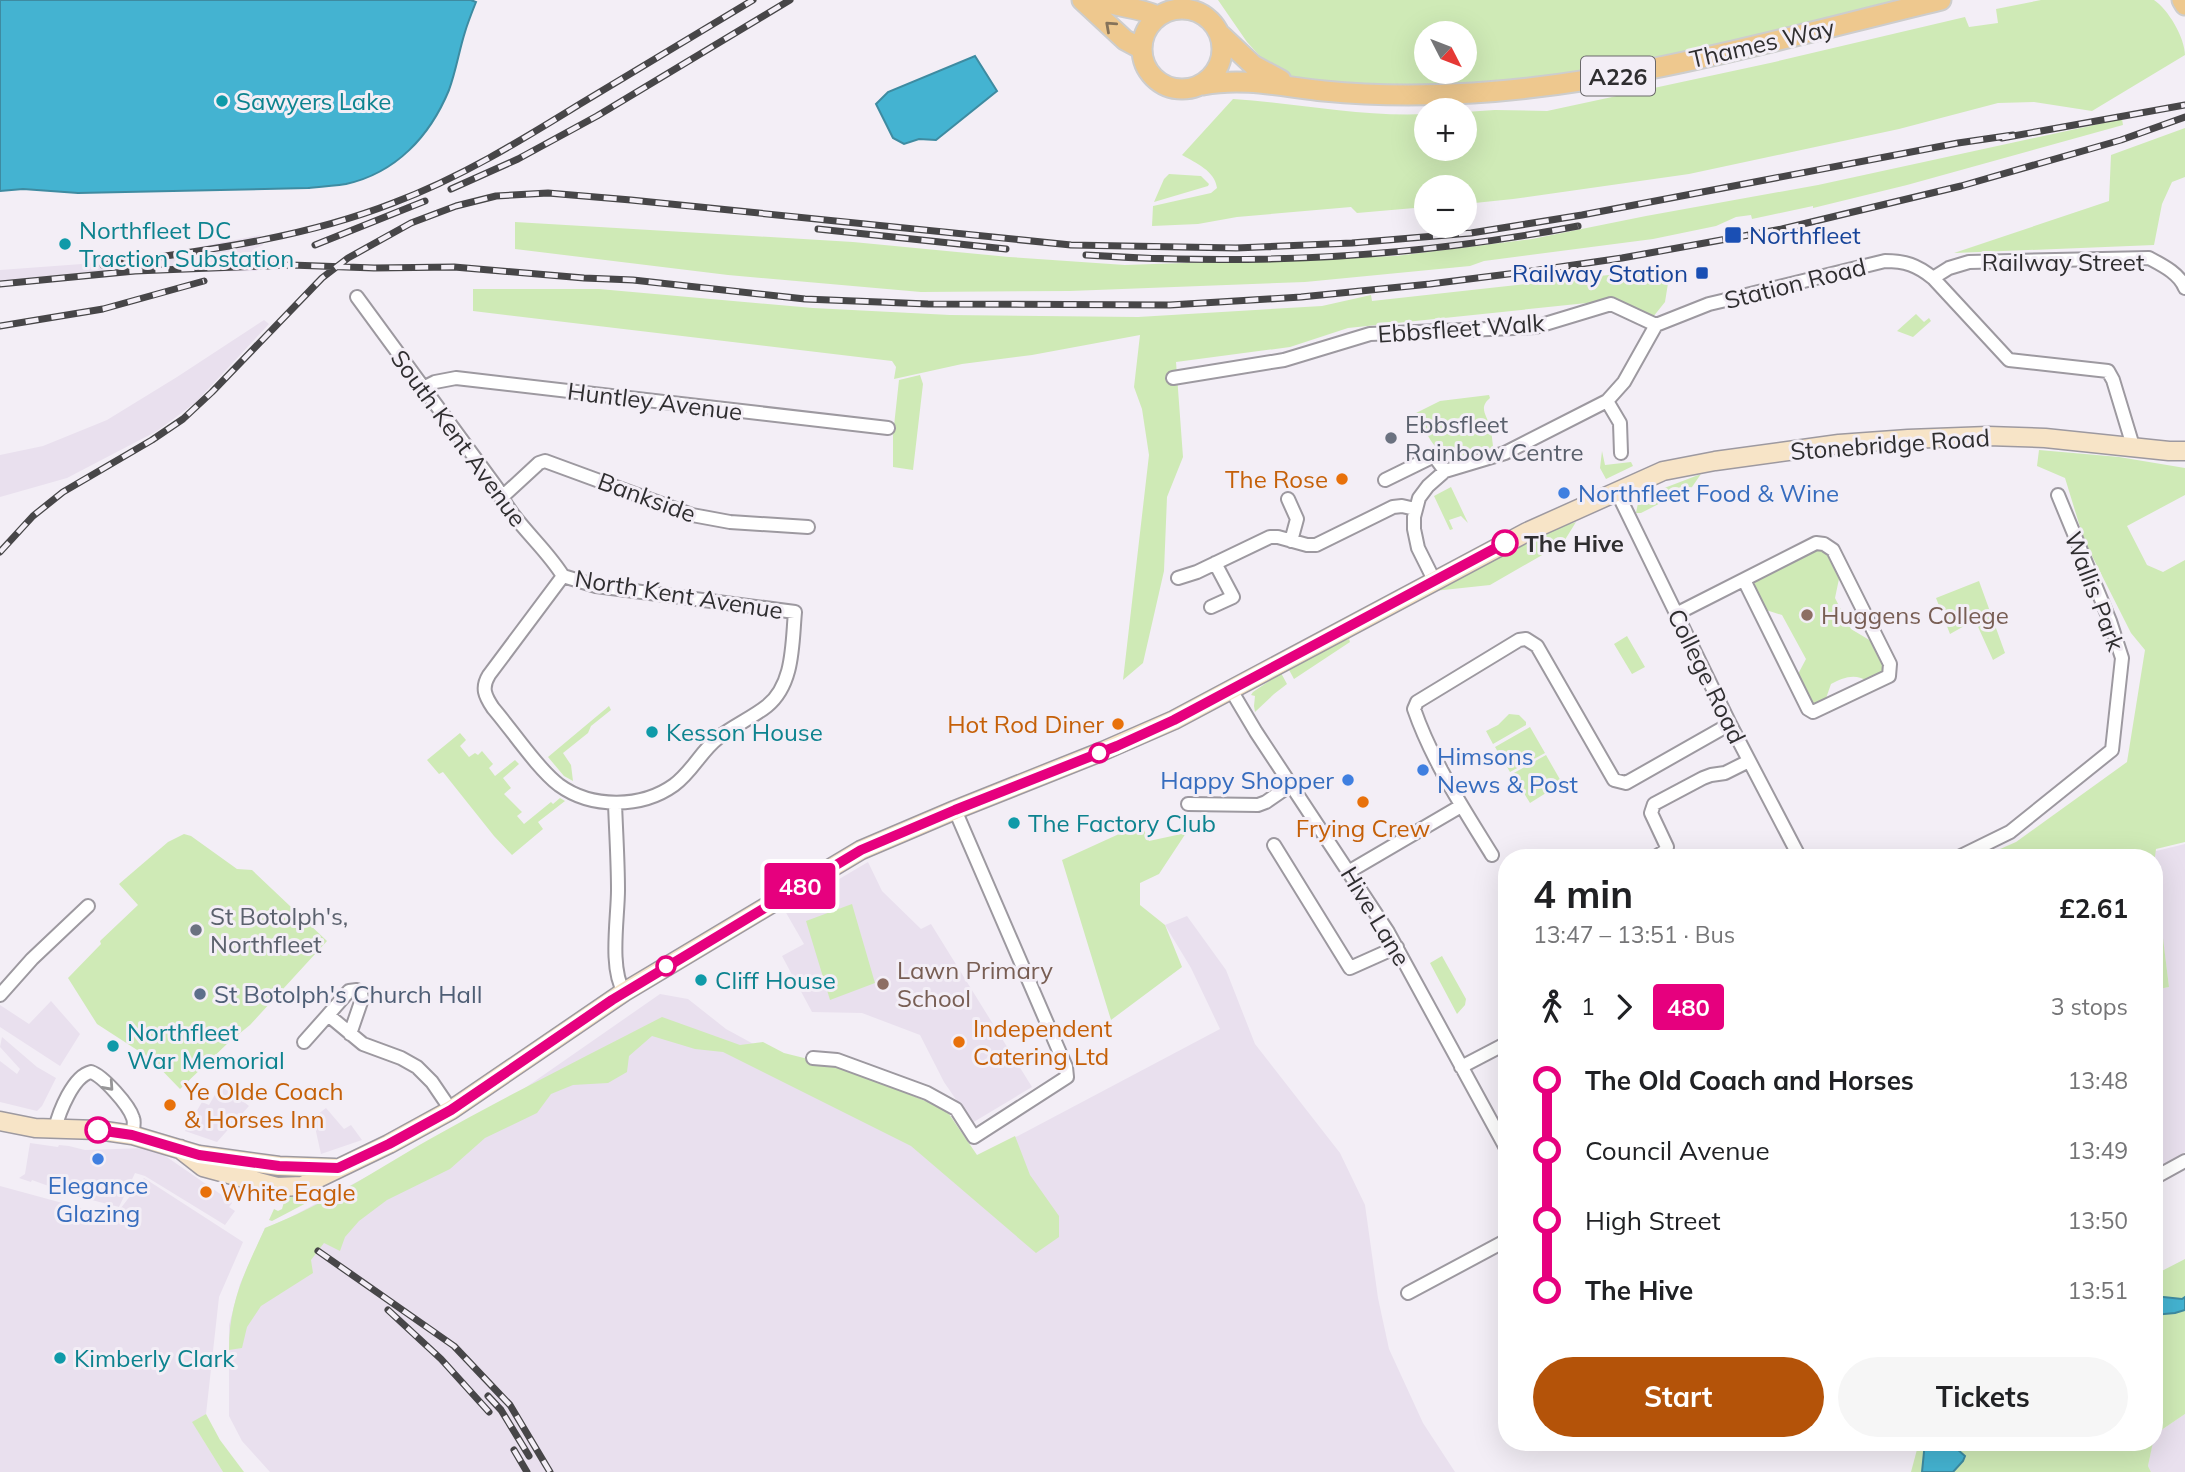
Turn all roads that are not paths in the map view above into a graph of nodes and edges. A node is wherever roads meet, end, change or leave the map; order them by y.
1 (1082, 0) edge
2 (1098, 0) edge
3 (1941, 0) edge
4 (2182, 0) edge
5 (2185, 5) edge
6 (1157, 16) junction
7 (1221, 35) junction
8 (1140, 48) junction
9 (1203, 85) junction
10 (1289, 86) junction
11 (1933, 278) junction
12 (2185, 288) edge
13 (357, 297) dead end
14 (1656, 325) junction
15 (1173, 378) dead end
16 (424, 388) junction
17 (1607, 401) junction
18 (888, 428) dead end
19 (2133, 446) junction
20 (1621, 453) dead end
21 (2180, 453) edge
22 (1445, 471) junction
23 (1385, 480) dead end
24 (1617, 492) junction
25 (2059, 495) dead end
26 (501, 498) junction
27 (1288, 499) dead end
28 (1415, 509) junction
29 (808, 527) dead end
30 (1291, 541) junction
31 (1215, 563) junction
32 (563, 576) junction
33 (1178, 578) dead end
34 (1434, 580) junction
35 (1744, 580) junction
36 (1211, 607) dead end
37 (1676, 614) junction
38 (1231, 690) junction
39 (1730, 724) junction
40 (1749, 761) junction
41 (1292, 784) junction
42 (615, 803) junction
43 (1188, 804) dead end
44 (1461, 806) junction
45 (955, 810) junction
46 (1274, 845) dead end
47 (1666, 849) edge
48 (1795, 849) edge
49 (1975, 849) edge
50 (1492, 855) dead end
51 (1350, 872) junction
52 (88, 906) dead end
53 (1397, 947) junction
54 (624, 992) junction
55 (0, 995) edge
56 (328, 1014) junction
57 (349, 1034) junction
58 (304, 1042) dead end
59 (1498, 1047) edge
60 (813, 1058) dead end
61 (1461, 1067) junction
62 (451, 1110) junction
63 (0, 1121) edge
64 (55, 1129) junction
65 (1498, 1134) edge
66 (132, 1135) junction
67 (180, 1149) junction
68 (2185, 1161) edge
69 (338, 1168) junction
70 (2163, 1173) edge
71 (1498, 1245) edge
72 (1408, 1293) dead end

8 -> 1 main road
2 - 6 main road
3 - 10 main road, Thames Way / A226
4 - 5 main road
6 - 7 main road
6 - 8 main road
7 - 9 main road
7 - 10 main road, Thames Way / A226
8 - 9 main road
9 - 10 main road, Thames Way / A226
11 - 12 street, Railway Street
11 - 14 street, Station Road
11 - 19 street, Station Road
13 - 16 street, South Kent Avenue
14 - 15 street, Ebbsfleet Walk
14 - 17 street
16 - 18 street, Huntley Avenue
16 - 26 street, South Kent Avenue
17 - 20 street
17 - 22 street
19 - 21 main road, Stonebridge Road
19 - 24 main road, Stonebridge Road
22 - 23 street
22 - 28 street
24 - 34 main road, Stonebridge Road
24 - 37 street, College Road
25 - 49 street, Wallis Park
26 - 29 street, Bankside
26 - 32 street, South Kent Avenue
27 - 30 street
28 - 30 street
28 - 34 street
30 - 31 street
31 - 33 street
31 - 36 street
32 - 42 street
32 - 42 street, North Kent Avenue
34 - 38 main road, Stonebridge Road
35 - 35 street
35 - 37 street
37 - 39 street, College Road
38 - 41 street, Hive Lane
38 - 45 main road, Stonebridge Road
39 - 40 street, College Road
39 - 44 street
40 - 47 street
40 - 48 street, College Road
41 - 43 street
41 - 51 street, Hive Lane
42 - 54 street
44 - 50 street
44 - 51 street
45 - 54 main road, Stonebridge Road
45 - 60 street
46 - 53 street
51 - 53 street, Hive Lane
52 - 55 street
53 - 61 street, Hive Lane
54 - 62 main road, Stonebridge Road
56 - 57 street
56 - 57 street
56 - 58 street
57 - 62 street
59 - 61 street
61 - 65 street, Hive Lane
62 - 69 main road, Stonebridge Road
63 - 64 main road
64 - 66 main road
64 -> 66 street
66 - 67 main road
67 - 69 main road
67 - 69 main road, Stonebridge Road
68 - 70 street
71 - 72 street

